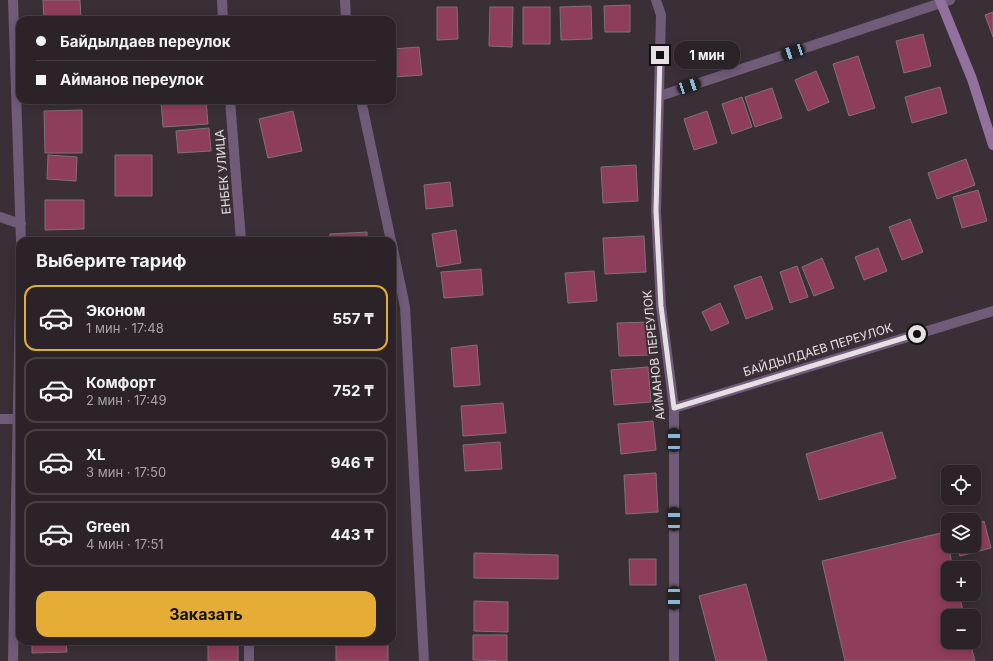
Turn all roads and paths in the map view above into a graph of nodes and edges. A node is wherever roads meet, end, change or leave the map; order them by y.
1 (13, 0) edge
2 (222, 0) edge
3 (345, 0) edge
4 (656, 0) edge
5 (944, 1) edge
6 (223, 16) edge
7 (346, 16) edge
8 (16, 84) edge
9 (660, 96) junction
10 (17, 104) edge
11 (230, 104) edge
12 (362, 104) edge
13 (993, 145) edge
14 (0, 216) edge
15 (21, 224) junction
16 (21, 237) edge
17 (241, 237) edge
18 (390, 237) edge
19 (396, 263) edge
20 (993, 311) edge
21 (674, 408) junction
22 (16, 419) edge
23 (0, 420) edge
24 (16, 516) edge
25 (248, 645) edge
26 (13, 661) edge
27 (249, 661) edge
28 (424, 661) edge
29 (674, 661) edge

1 - 8 street
2 - 6 street
3 - 7 street
4 - 9 street, АЙМАНОВ ПЕРЕУЛОК
5 - 9 street
5 - 13 street
9 - 21 street, АЙМАНОВ ПЕРЕУЛОК
10 - 15 street
11 - 17 street, ЕНБЕК УЛИЦА
12 - 18 street
14 - 15 street
15 - 16 street
19 - 28 street
20 - 21 street, БАЙДЫЛДАЕВ ПЕРЕУЛОК
21 - 29 street, АЙМАНОВ ПЕРЕУЛОК
22 - 23 street
24 - 26 street
25 - 27 street

